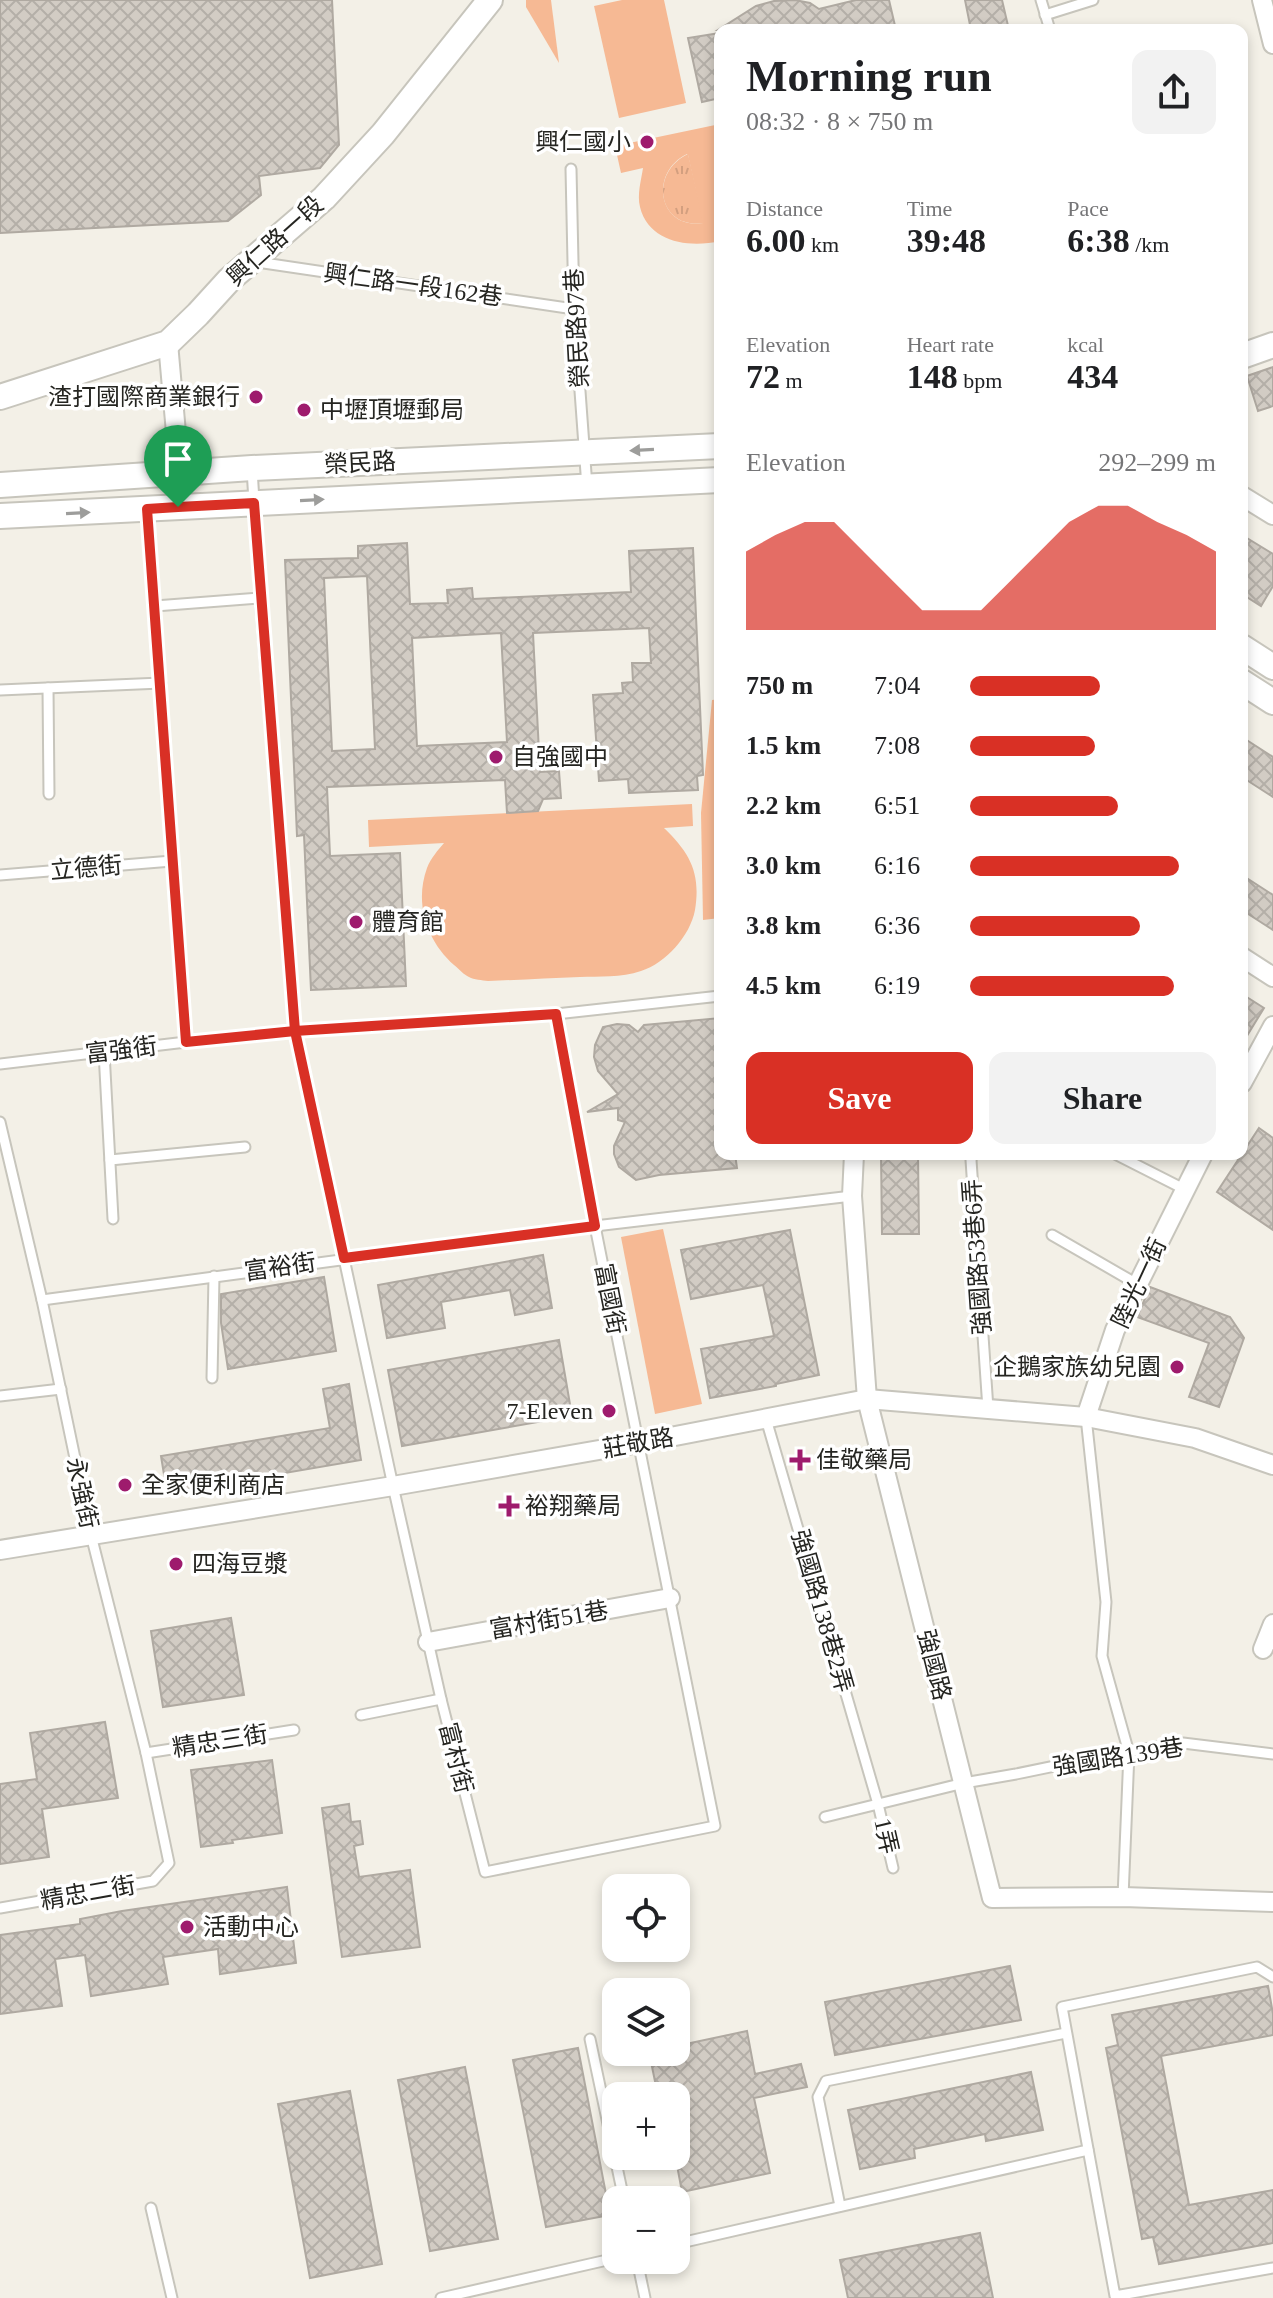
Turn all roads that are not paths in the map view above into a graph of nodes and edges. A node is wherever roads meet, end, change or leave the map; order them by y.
1 (490, 0) edge
2 (1041, 0) edge
3 (1093, 0) edge
4 (1262, 0) edge
5 (1045, 15) junction
6 (1048, 24) edge
7 (1273, 44) edge
8 (571, 169) dead end
9 (252, 261) junction
10 (574, 309) junction
11 (168, 343) junction
12 (1273, 345) edge
13 (1248, 354) edge
14 (0, 397) edge
15 (714, 446) edge
16 (584, 453) junction
17 (252, 468) junction
18 (177, 473) junction
19 (714, 480) edge
20 (0, 485) edge
21 (587, 487) junction
22 (1248, 499) edge
23 (254, 503) junction
24 (178, 507) junction
25 (147, 509) junction
26 (1270, 511) edge
27 (0, 516) edge
28 (260, 598) junction
29 (155, 606) junction
30 (1248, 651) edge
31 (1273, 667) edge
32 (161, 683) junction
33 (1248, 686) edge
34 (48, 688) junction
35 (0, 690) edge
36 (1273, 702) edge
37 (49, 794) dead end
38 (172, 861) junction
39 (0, 875) edge
40 (1248, 961) edge
41 (1273, 977) edge
42 (714, 997) edge
43 (556, 1014) junction
44 (1273, 1026) edge
45 (295, 1031) junction
46 (186, 1042) junction
47 (104, 1052) junction
48 (0, 1064) edge
49 (1248, 1072) edge
50 (0, 1122) edge
51 (245, 1147) dead end
52 (110, 1160) junction
53 (854, 1160) edge
54 (971, 1160) edge
55 (1127, 1160) edge
56 (1200, 1160) edge
57 (1184, 1189) junction
58 (852, 1196) junction
59 (113, 1219) dead end
60 (595, 1226) junction
61 (1052, 1235) dead end
62 (344, 1258) junction
63 (214, 1276) junction
64 (1137, 1284) junction
65 (42, 1300) junction
66 (212, 1378) dead end
67 (61, 1389) junction
68 (0, 1396) edge
69 (867, 1399) junction
70 (988, 1409) junction
71 (1086, 1417) junction
72 (766, 1419) junction
73 (639, 1443) junction
74 (1273, 1465) edge
75 (393, 1486) junction
76 (91, 1535) junction
77 (0, 1550) edge
78 (670, 1598) junction
79 (1273, 1624) edge
80 (428, 1642) junction
81 (1263, 1649) dead end
82 (441, 1699) junction
83 (361, 1715) dead end
84 (294, 1730) dead end
85 (146, 1753) junction
86 (1129, 1753) junction
87 (1273, 1754) edge
88 (964, 1783) junction
89 (878, 1804) junction
90 (825, 1817) dead end
91 (169, 1863) joint
92 (893, 1868) dead end
93 (1123, 1897) junction
94 (1273, 1902) edge
95 (0, 1908) edge
96 (1273, 1977) edge
97 (1066, 2033) junction
98 (590, 2039) dead end
99 (1088, 2150) junction
100 (621, 2186) edge
101 (840, 2206) junction
102 (151, 2208) dead end
103 (690, 2241) edge
104 (602, 2261) edge
105 (1273, 2268) edge
106 (640, 2274) edge
107 (1115, 2297) edge
108 (172, 2298) edge
109 (441, 2298) edge
110 (645, 2298) edge

1 - 9 street, 興仁路一段
2 - 5 lane
3 - 5 lane
4 - 7 street
5 - 6 lane
8 - 10 lane, 榮民路97巷
9 - 10 lane, 興仁路一段162巷
9 - 11 street, 興仁路一段
10 - 16 lane, 榮民路97巷
11 - 14 street, 興仁路一段
11 - 18 street
12 - 13 street
15 -> 16 street, 榮民路
16 - 17 street, 榮民路
16 - 21 lane, 榮民路97巷
17 - 18 street, 榮民路
17 - 23 lane, 富村街
18 - 20 street, 榮民路
18 - 24 street
19 - 21 street, 榮民路
23 -> 21 street, 榮民路
22 - 26 street
23 - 24 street, 榮民路
23 - 28 lane, 富村街
24 - 25 street, 榮民路
27 -> 25 street, 榮民路
25 - 29 lane
28 - 29 lane
28 - 45 lane, 富村街
29 - 32 lane
30 - 31 street
32 - 34 lane
32 - 38 lane
33 - 36 street
34 - 35 lane
34 - 37 lane
38 - 39 lane, 立德街
38 - 46 lane
40 - 41 street
42 - 43 lane, 富強街
43 - 45 lane, 富強街
43 - 60 lane, 富國街
44 - 49 street
45 - 46 lane, 富強街
45 - 62 lane, 富村街
46 - 47 lane, 富強街
47 - 48 lane, 富強街
47 - 52 lane
50 - 65 lane, 永強街
51 - 52 lane
52 - 59 lane
53 - 58 street, 強國路
54 - 70 lane, 強國路53巷6弄
55 - 57 lane
56 - 57 street, 陸光一街
57 - 64 street, 陸光一街
58 - 60 lane, 富裕街
58 - 69 street, 強國路
60 - 62 lane, 富裕街
60 - 73 lane, 富國街
61 - 64 lane
62 - 63 lane, 富裕街
62 - 75 lane, 富村街
63 - 65 lane, 富裕街
63 - 66 lane
64 - 71 street, 陸光一街
65 - 67 lane, 永強街
67 - 68 lane
67 - 76 lane, 永強街
69 - 70 street, 莊敬路
69 - 72 street, 莊敬路
69 - 88 street, 強國路
70 - 71 street, 莊敬路
71 - 74 street, 莊敬路
71 - 86 lane
72 - 73 street, 莊敬路
72 - 89 lane, 強國路138巷2弄
73 - 75 street, 莊敬路
73 - 78 lane, 富村街
75 - 76 street, 莊敬路
75 - 80 lane, 富村街
76 - 77 street, 莊敬路
76 - 85 lane, 永強街
78 - 80 street, 富村街51巷
78 - 82 lane, 富村街
79 - 81 street
80 - 82 lane, 富村街
82 - 83 lane
84 - 85 lane, 精忠三街
85 - 91 lane, 永強街
86 - 87 lane, 強國路139巷
86 - 88 lane, 強國路139巷
86 - 93 lane
88 - 89 lane, 強國路139巷
88 - 93 street, 強國路
89 - 90 lane, 強國路139巷
89 - 92 lane, 1弄
91 - 95 lane, 精忠二街
93 - 94 street, 強國路
96 - 97 lane
97 - 99 lane
97 - 101 lane
98 - 100 lane
99 - 101 lane
99 - 107 lane
101 - 103 lane
102 - 108 lane
104 - 109 lane
105 - 107 lane
106 - 110 lane

